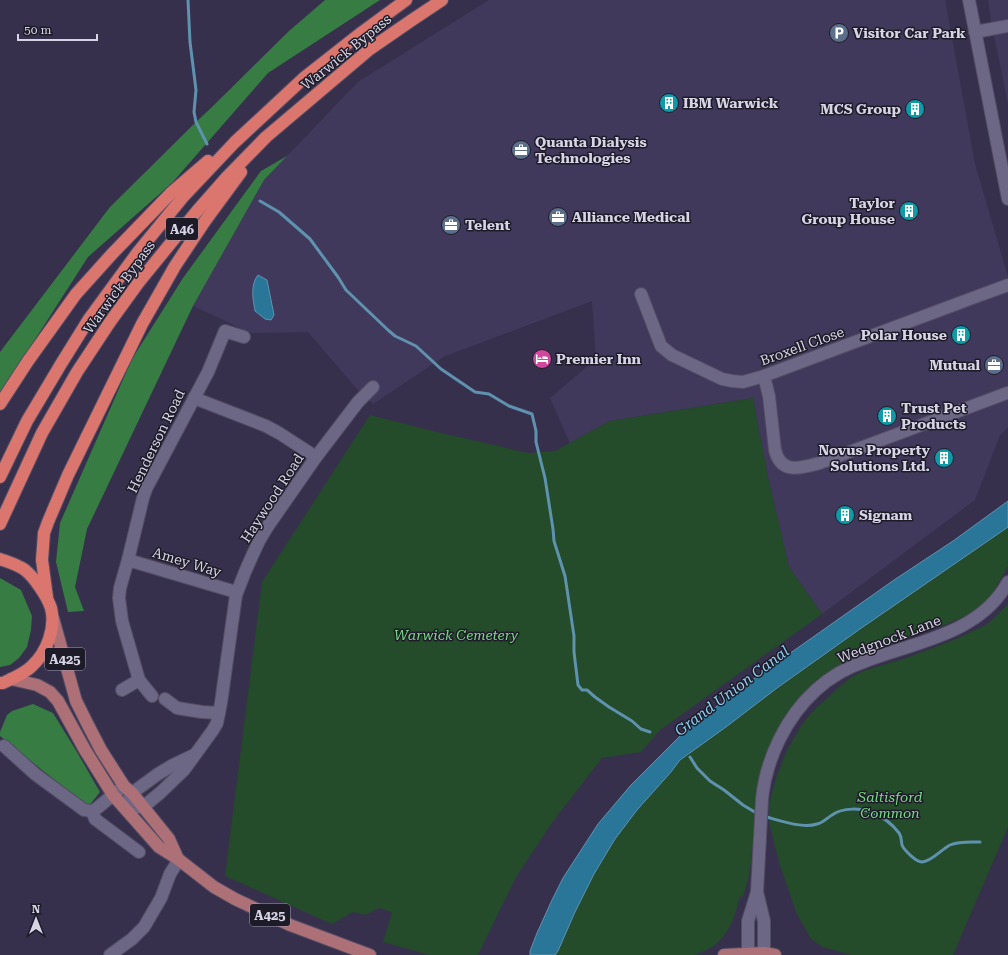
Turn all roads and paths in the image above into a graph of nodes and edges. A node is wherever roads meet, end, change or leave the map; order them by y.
1 (406, 0) edge
2 (442, 0) edge
3 (969, 0) edge
4 (1008, 26) edge
5 (975, 32) junction
6 (266, 137) junction
7 (234, 142) junction
8 (1008, 199) edge
9 (1008, 286) edge
10 (641, 294) dead end
11 (244, 337) dead end
12 (764, 376) junction
13 (373, 387) dead end
14 (1007, 393) edge
15 (194, 398) junction
16 (0, 404) edge
17 (316, 457) junction
18 (0, 476) edge
19 (0, 524) edge
20 (4, 560) edge
21 (128, 560) junction
22 (1008, 582) edge
23 (236, 592) junction
24 (47, 597) junction
25 (53, 618) junction
26 (139, 680) junction
27 (4, 683) edge
28 (122, 690) dead end
29 (152, 696) dead end
30 (165, 699) dead end
31 (219, 713) junction
32 (4, 746) dead end
33 (195, 754) junction
34 (128, 789) junction
35 (113, 795) junction
36 (143, 807) junction
37 (125, 808) junction
38 (92, 811) junction
39 (139, 848) dead end
40 (178, 859) junction
41 (757, 892) junction
42 (768, 954) edge
43 (110, 955) edge
44 (370, 955) edge
45 (724, 955) edge
46 (748, 955) edge

1 - 7 highway, Warwick Bypass / A46
2 - 6 highway, Warwick Bypass / A46
3 - 5 street
4 - 5 street
5 - 8 street
6 - 19 highway, Warwick Bypass / A46
6 - 24 highway
7 - 16 highway
7 - 18 highway, Warwick Bypass / A46
9 - 12 street, Broxell Close
10 - 12 street, Broxell Close
11 - 15 street, Henderson Road
12 - 14 street
13 - 17 street, Haywood Road
15 - 17 street
15 - 21 street, Henderson Road
17 - 23 street, Haywood Road
20 - 24 highway
21 - 23 street, Amey Way
21 - 26 street, Henderson Road
22 - 41 street, Wedgnock Lane
23 - 31 street, Haywood Road
24 - 25 highway
25 - 27 highway
25 - 34 main road, A425
26 - 28 street
26 - 29 street, Henderson Road
27 - 35 main road, A425
30 - 31 street
31 - 33 street, Haywood Road
32 - 38 street
33 - 34 street, Haywood Road
33 - 36 street, Haywood Road
34 - 35 street
34 - 36 main road, A425
34 - 37 street, Haywood Road
35 - 37 main road, A425
35 - 38 street
36 - 37 street
36 - 40 main road, A425
37 - 40 main road, A425
38 - 39 street
40 - 43 street
40 - 44 main road, A425
41 - 42 street, Wedgnock Lane
41 - 46 street, Wedgnock Lane
42 - 46 main road
45 - 46 main road

